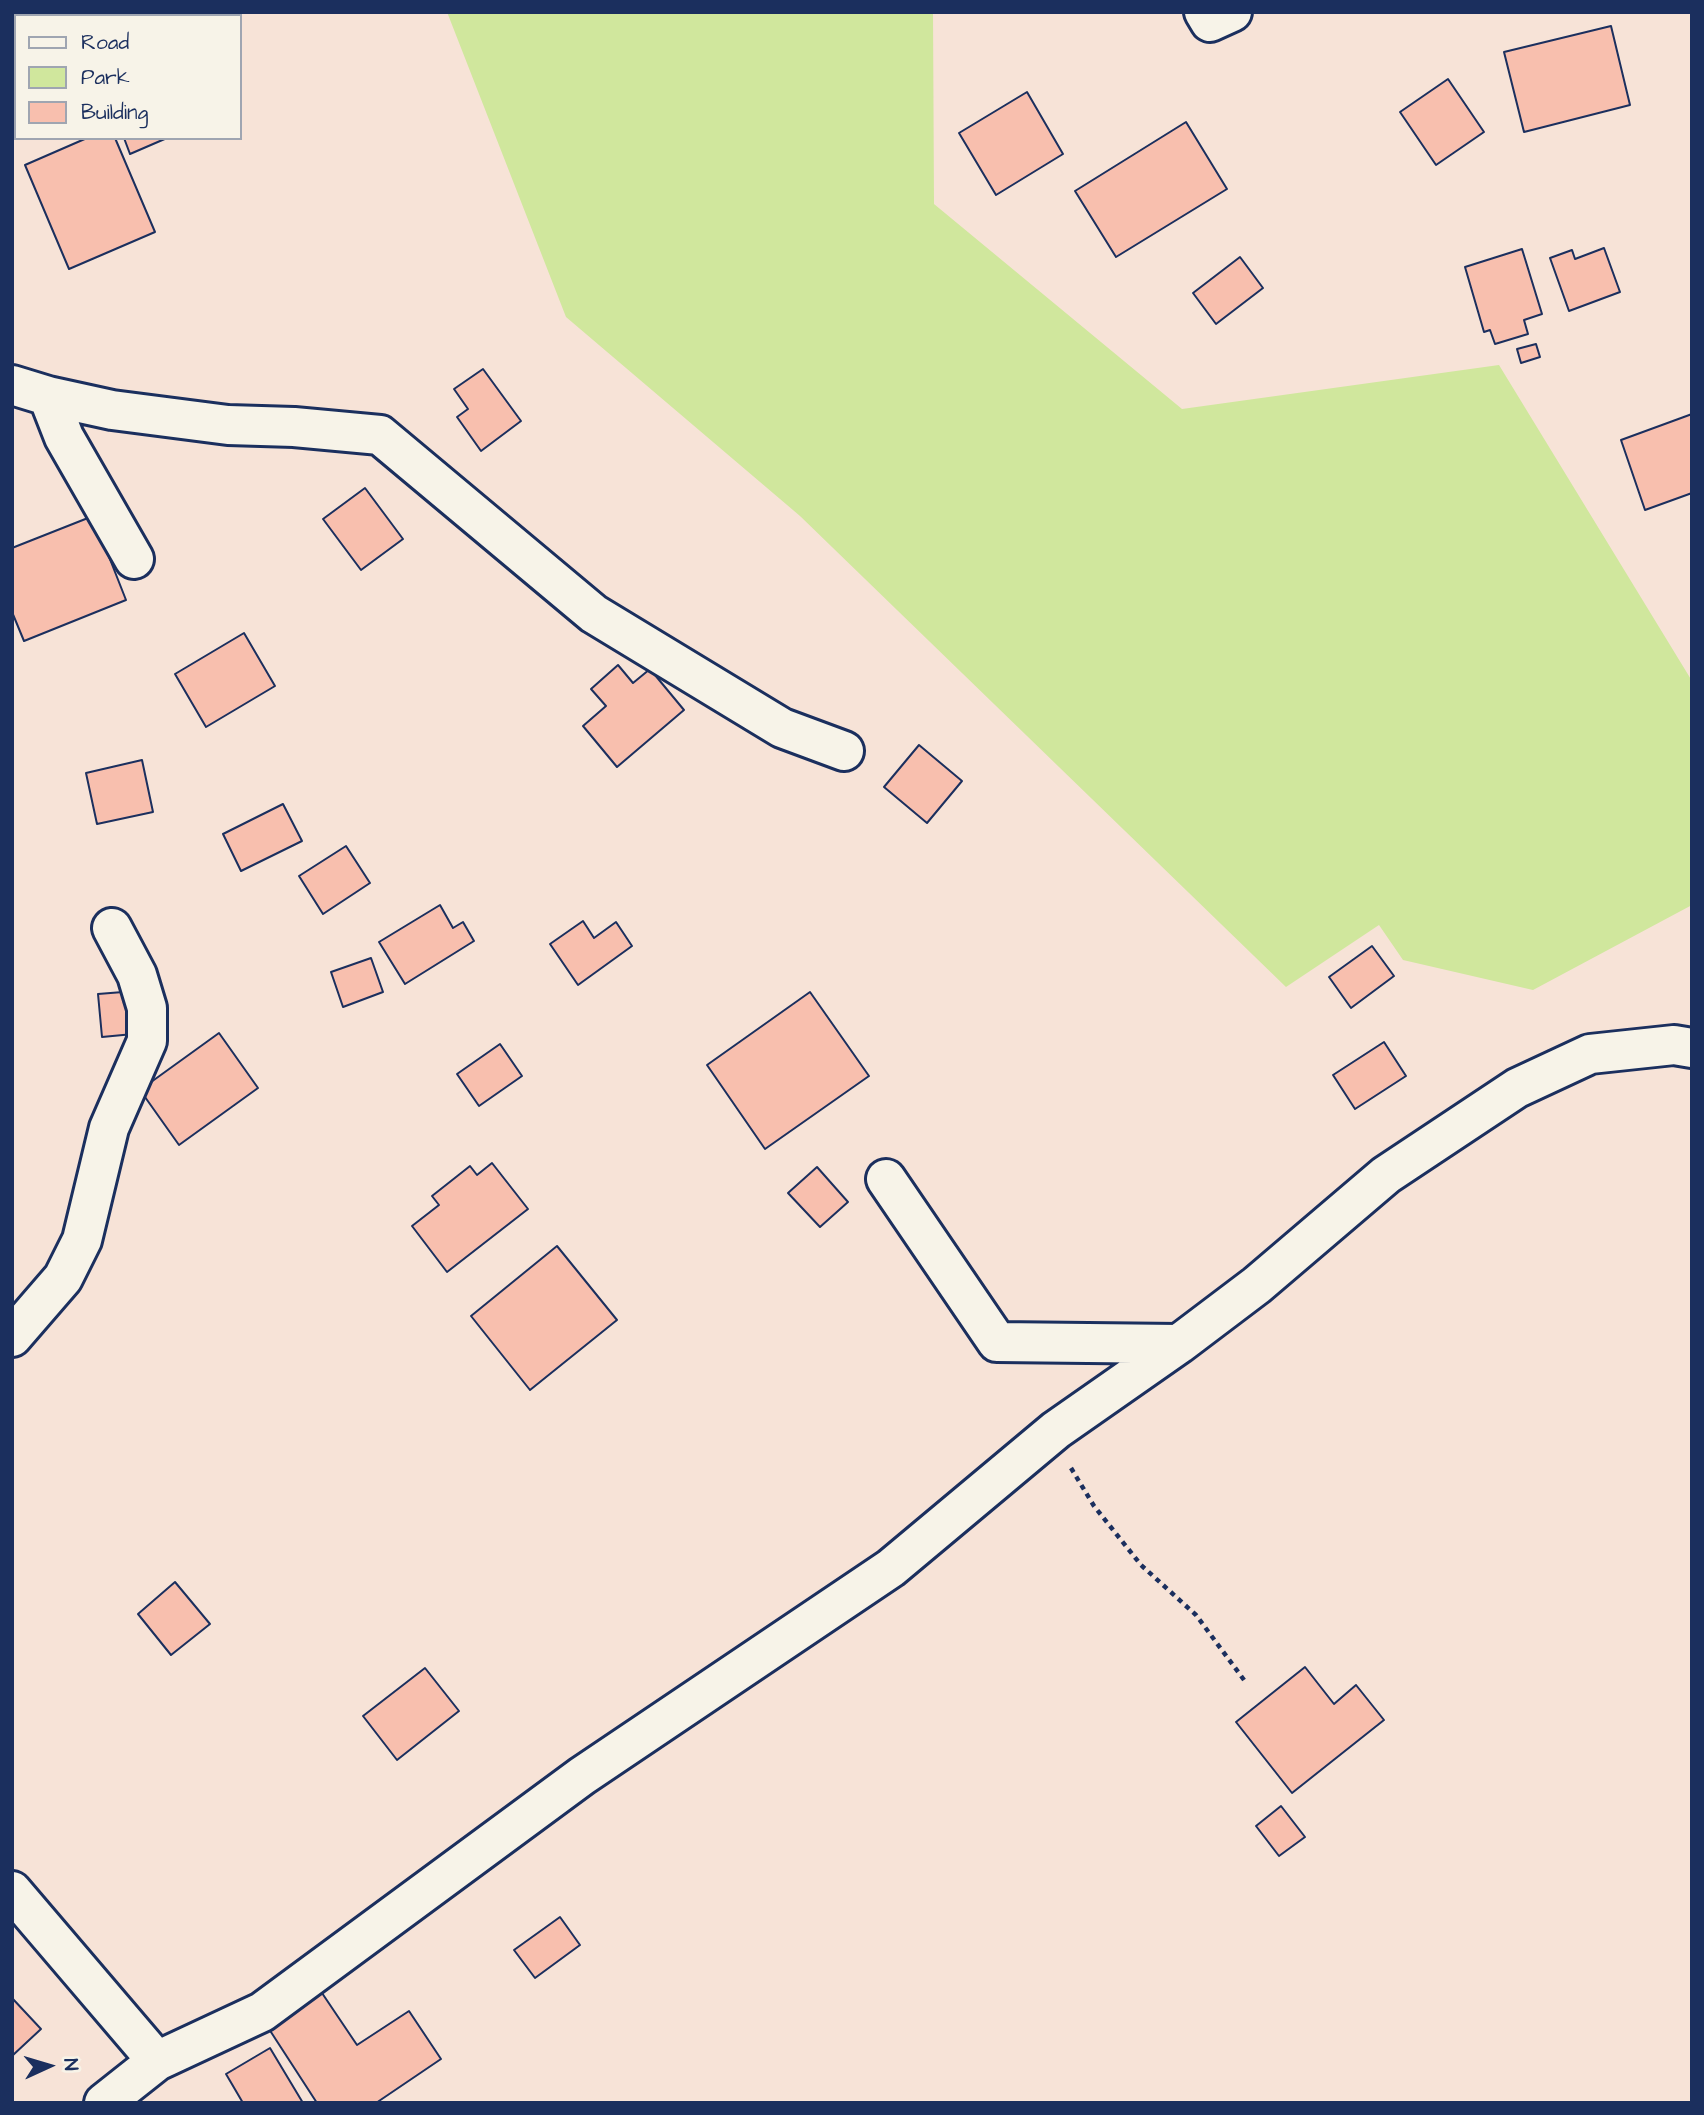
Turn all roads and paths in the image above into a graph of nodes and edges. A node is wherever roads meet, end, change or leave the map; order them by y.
1 (1204, 12) edge
2 (1232, 12) edge
3 (30, 391) edge
4 (134, 558) dead end
5 (844, 751) dead end
6 (112, 928) dead end
7 (1692, 1048) edge
8 (886, 1179) dead end
9 (12, 1337) edge
10 (1179, 1344) junction
11 (1051, 1434) junction
12 (1247, 1684) dead end
13 (12, 1891) edge
14 (157, 2061) junction
15 (104, 2103) edge

1 - 2 street
3 - 4 street
3 - 5 street
6 - 9 street
7 - 10 street
8 - 10 street
10 - 11 street
11 - 12 path
11 - 14 street
13 - 14 street
14 - 15 street

